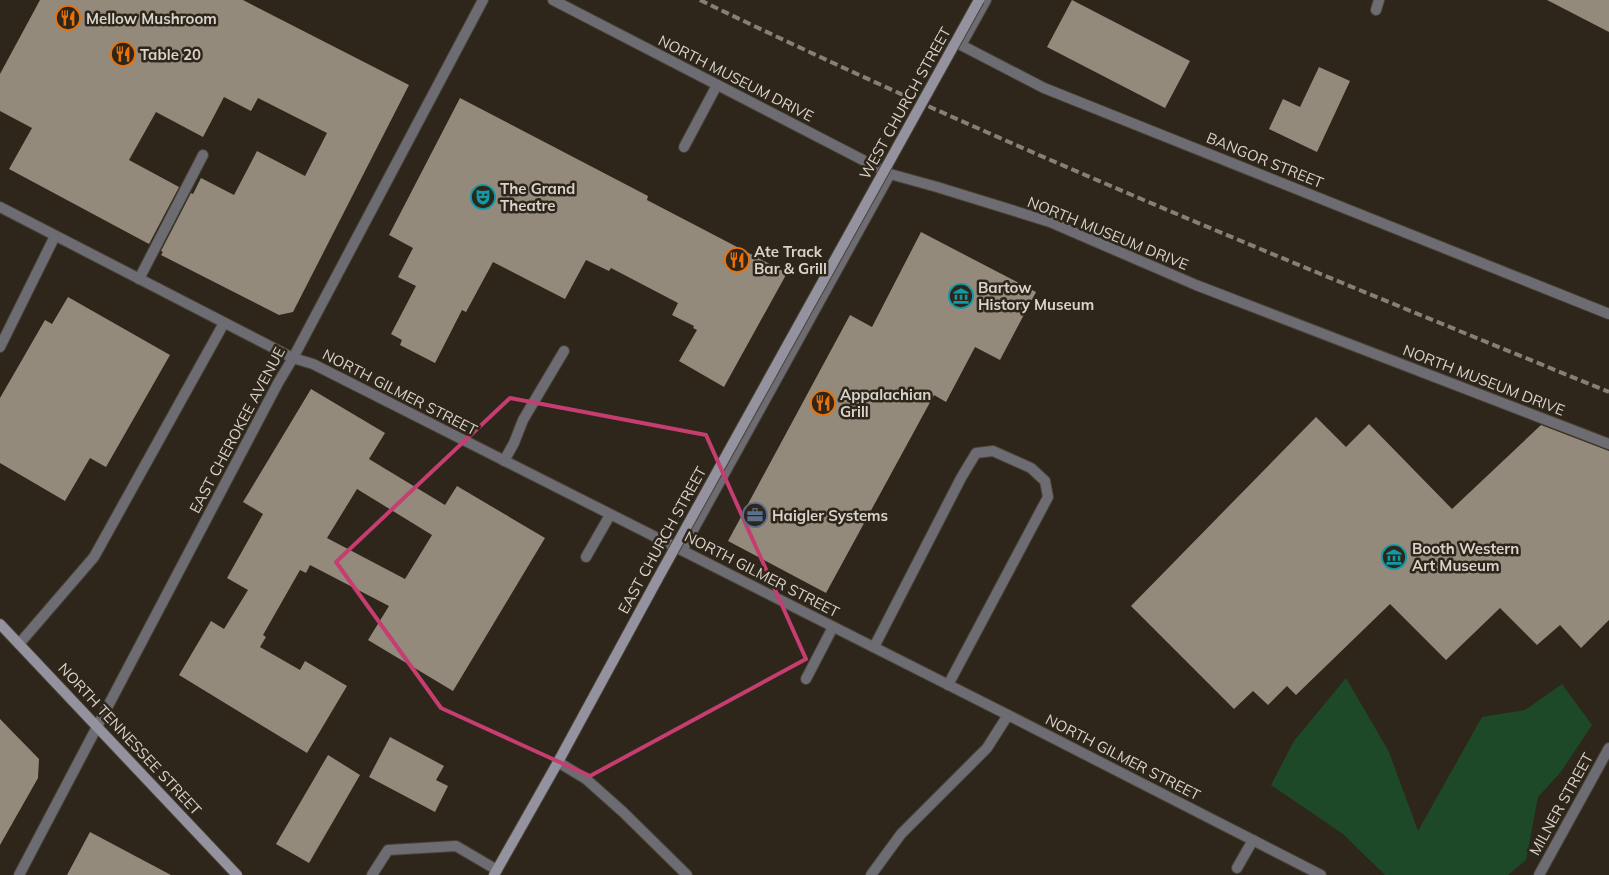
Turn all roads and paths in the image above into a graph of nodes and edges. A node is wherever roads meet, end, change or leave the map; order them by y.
1 (483, 0) edge
2 (552, 0) edge
3 (979, 0) edge
4 (986, 0) edge
5 (717, 85) junction
6 (684, 147) dead end
7 (203, 155) dead end
8 (890, 174) junction
9 (0, 207) edge
10 (857, 220) joint
11 (55, 236) junction
12 (139, 279) junction
13 (1609, 314) edge
14 (224, 323) junction
15 (0, 347) edge
16 (564, 351) dead end
17 (293, 358) junction
18 (1609, 444) edge
19 (504, 461) junction
20 (610, 515) junction
21 (682, 550) junction
22 (586, 557) dead end
23 (0, 624) edge
24 (833, 626) junction
25 (20, 644) junction
26 (874, 647) junction
27 (806, 679) dead end
28 (948, 685) junction
29 (1008, 715) junction
30 (98, 727) junction
31 (1609, 748) edge
32 (558, 762) junction
33 (1253, 840) junction
34 (1237, 868) dead end
35 (495, 872) edge
36 (19, 875) edge
37 (238, 875) edge
38 (372, 875) edge
39 (687, 875) edge
40 (871, 875) edge
41 (1322, 875) edge
42 (1539, 875) edge

1 - 17 street, EAST CHEROKEE AVENUE
2 - 5 street, NORTH MUSEUM DRIVE
3 - 10 main road, WEST CHURCH STREET, bridge
4 - 13 street, BANGOR STREET
5 - 6 street
5 - 8 street, NORTH MUSEUM DRIVE
7 - 12 street
8 - 18 street, NORTH MUSEUM DRIVE
8 - 21 street, EAST CHURCH STREET
9 - 11 street, NORTH GILMER STREET
10 - 32 main road, EAST CHURCH STREET, bridge
11 - 12 street, NORTH GILMER STREET
11 - 15 street
12 - 14 street, NORTH GILMER STREET
14 - 17 street, NORTH GILMER STREET
14 - 25 street
16 - 19 street
17 - 19 street, NORTH GILMER STREET
17 - 30 street, EAST CHEROKEE AVENUE
19 - 20 street, NORTH GILMER STREET
20 - 21 street, NORTH GILMER STREET
20 - 22 street
21 - 24 street, NORTH GILMER STREET
23 - 25 main road, NORTH TENNESSEE STREET
24 - 26 street, NORTH GILMER STREET
24 - 27 street
25 - 30 main road, NORTH TENNESSEE STREET
26 - 28 street, NORTH GILMER STREET
26 - 28 street
28 - 29 street, NORTH GILMER STREET
29 - 33 street, NORTH GILMER STREET
29 - 40 street
30 - 36 street, EAST CHEROKEE AVENUE
30 - 37 main road, NORTH TENNESSEE STREET
31 - 42 street, MILNER STREET
32 - 35 main road, EAST CHURCH STREET
32 - 39 street
33 - 34 street
33 - 41 street, NORTH GILMER STREET
35 - 38 street

